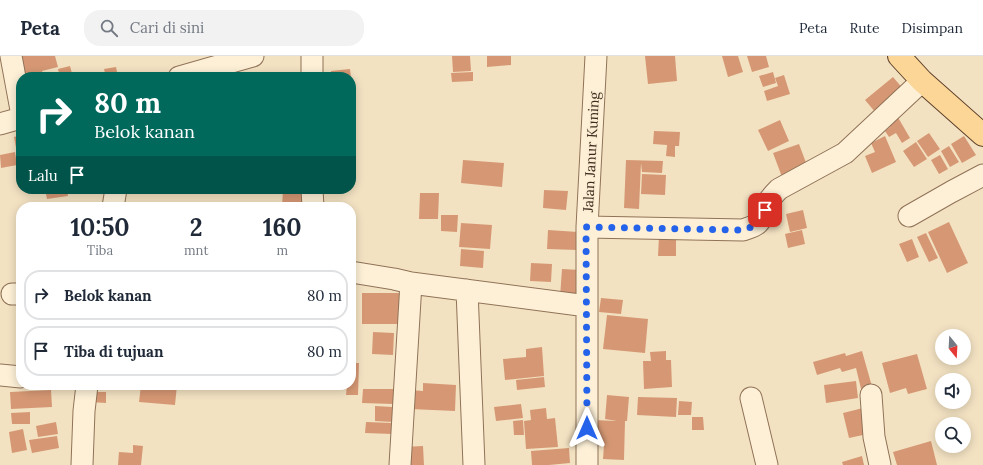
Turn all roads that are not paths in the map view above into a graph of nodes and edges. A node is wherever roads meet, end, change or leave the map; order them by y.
1 (11, 56) edge
2 (253, 56) edge
3 (312, 56) edge
4 (596, 56) edge
5 (899, 56) edge
6 (197, 72) edge
7 (312, 72) edge
8 (922, 81) junction
9 (16, 83) edge
10 (16, 119) edge
11 (0, 124) edge
12 (983, 135) edge
13 (983, 175) edge
14 (909, 216) dead end
15 (586, 227) junction
16 (356, 273) edge
17 (411, 283) junction
18 (467, 290) junction
19 (587, 306) junction
20 (0, 375) edge
21 (16, 377) edge
22 (86, 390) edge
23 (871, 395) dead end
24 (751, 398) dead end
25 (870, 461) edge
26 (82, 465) edge
27 (400, 465) edge
28 (474, 465) edge
29 (587, 465) edge
30 (767, 465) edge

1 - 9 street
2 - 6 street
3 - 7 street
4 - 15 street, Jalan Janur Kuning
5 - 8 main road
8 - 12 main road
8 - 15 street
10 - 11 street
13 - 14 street
15 - 19 street, Jalan Janur Kuning
16 - 17 street
17 - 18 street
17 - 27 street
18 - 19 street
18 - 28 street
19 - 29 street, Jalan Janur Kuning
20 - 21 street
22 - 26 street
23 - 25 street
24 - 30 street

